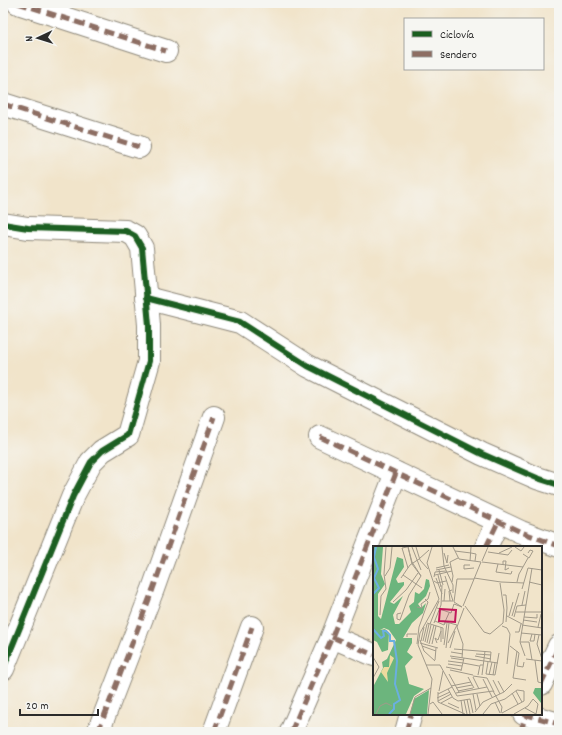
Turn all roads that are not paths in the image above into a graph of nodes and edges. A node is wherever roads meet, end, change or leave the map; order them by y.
1 (18, 3) edge
2 (166, 51) dead end
3 (3, 104) edge
4 (139, 147) dead end
5 (3, 224) edge
6 (146, 298) junction
7 (214, 417) dead end
8 (320, 437) dead end
9 (396, 473) junction
10 (559, 485) edge
11 (498, 522) junction
12 (486, 546) edge
13 (559, 546) edge
14 (252, 628) dead end
15 (332, 637) junction
16 (559, 646) edge
17 (373, 655) edge
18 (3, 669) edge
19 (542, 682) edge
20 (411, 715) edge
21 (524, 719) edge
22 (559, 724) edge
23 (98, 732) edge
24 (214, 732) edge
25 (291, 732) edge
26 (406, 732) edge

1 - 2 street
3 - 4 street
5 - 6 street
6 - 10 street
6 - 18 street
7 - 23 street
8 - 9 street
9 - 11 street
9 - 15 street
11 - 12 street
11 - 13 street
14 - 24 street
15 - 17 street
15 - 25 street
16 - 19 street
20 - 26 street
21 - 22 street

